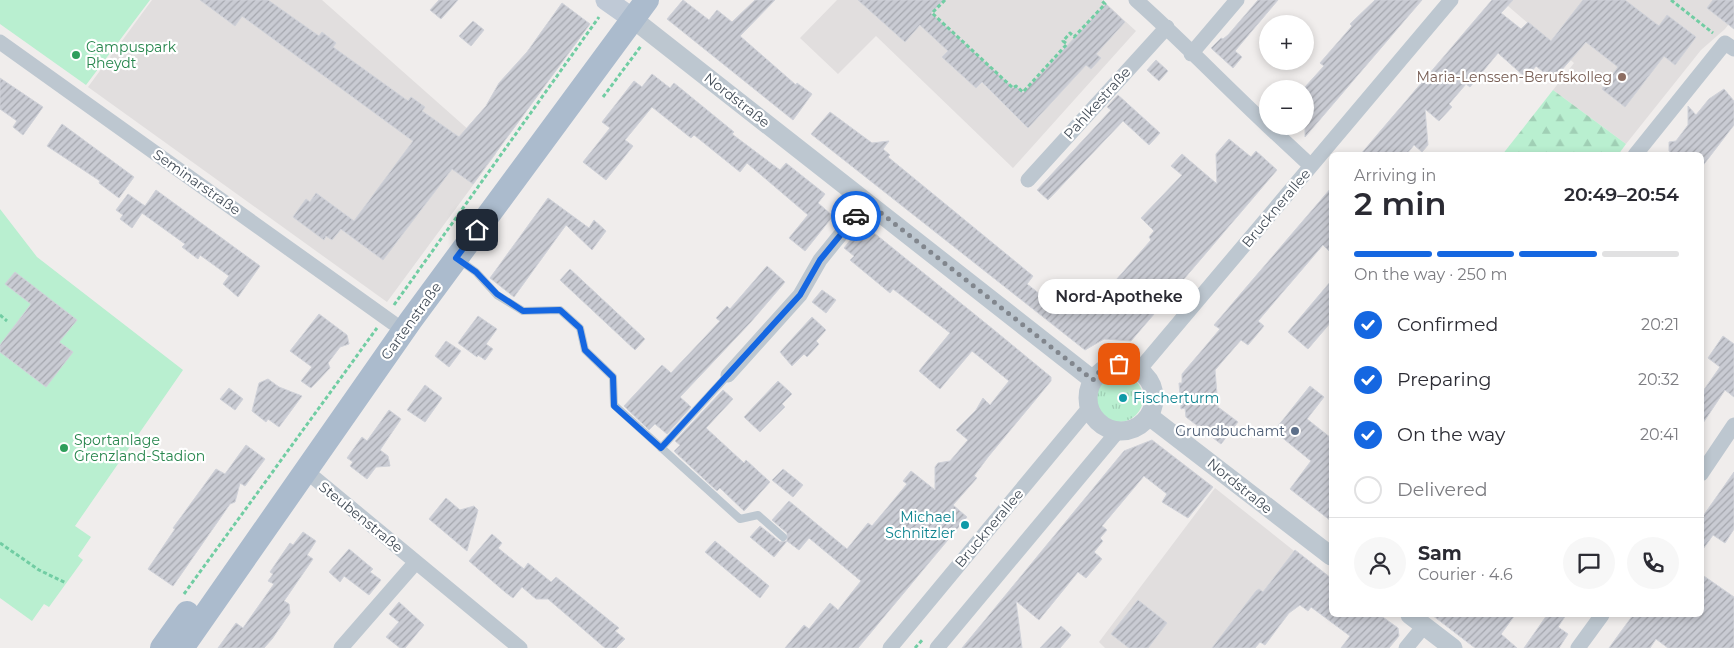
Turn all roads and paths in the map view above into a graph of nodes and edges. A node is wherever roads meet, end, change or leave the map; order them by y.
1 (647, 0) edge
2 (945, 0) edge
3 (1101, 0) edge
4 (1136, 0) edge
5 (1237, 0) edge
6 (1451, 0) edge
7 (1671, 0) edge
8 (621, 7) edge
9 (1167, 27) junction
10 (0, 42) edge
11 (1730, 46) edge
12 (1191, 54) junction
13 (1259, 118) edge
14 (1277, 135) edge
15 (1637, 152) edge
16 (1310, 166) junction
17 (1028, 180) dead end
18 (867, 202) junction
19 (456, 258) junction
20 (0, 315) edge
21 (7, 321) dead end
22 (393, 323) junction
23 (1139, 370) junction
24 (728, 375) joint
25 (1093, 380) junction
26 (1089, 408) junction
27 (1148, 416) junction
28 (1734, 424) edge
29 (1118, 431) junction
30 (661, 448) junction
31 (1704, 469) edge
32 (306, 471) junction
33 (784, 537) dead end
34 (0, 543) edge
35 (1329, 554) edge
36 (416, 562) junction
37 (66, 583) dead end
38 (1601, 617) edge
39 (1417, 620) edge
40 (162, 648) edge
41 (182, 648) edge
42 (341, 648) edge
43 (520, 648) edge
44 (890, 648) edge
45 (938, 648) edge
46 (1406, 648) edge
47 (1453, 648) edge
48 (1578, 648) edge

1 - 8 main road, Gartenstraße
2 - 3 path
4 - 9 street
5 - 12 street
6 - 16 street, Brucknerallee
7 - 11 path
8 - 18 street, Nordstraße
8 - 19 main road, Gartenstraße
8 - 22 main road, Gartenstraße
9 - 12 street
9 - 17 street, Pahlkestraße
10 - 22 street, Seminarstraße
11 - 15 street
12 - 13 street
14 - 16 street
16 - 23 street, Brucknerallee
18 - 24 street
18 - 25 street, Nordstraße
19 - 30 lane
19 - 32 main road, Gartenstraße
20 - 21 path
22 - 40 main road, Gartenstraße
23 - 25 street
23 - 27 street
24 - 30 lane
25 - 26 street
26 - 29 street
26 - 44 street, Brucknerallee
27 - 29 street
27 - 35 street, Nordstraße
28 - 31 street
29 - 45 street
30 - 33 lane
32 - 36 street, Steubenstraße
32 - 41 main road, Gartenstraße
34 - 37 path
36 - 42 street, Steubenstraße
36 - 43 street, Steubenstraße
38 - 48 street
39 - 46 street
39 - 47 street

